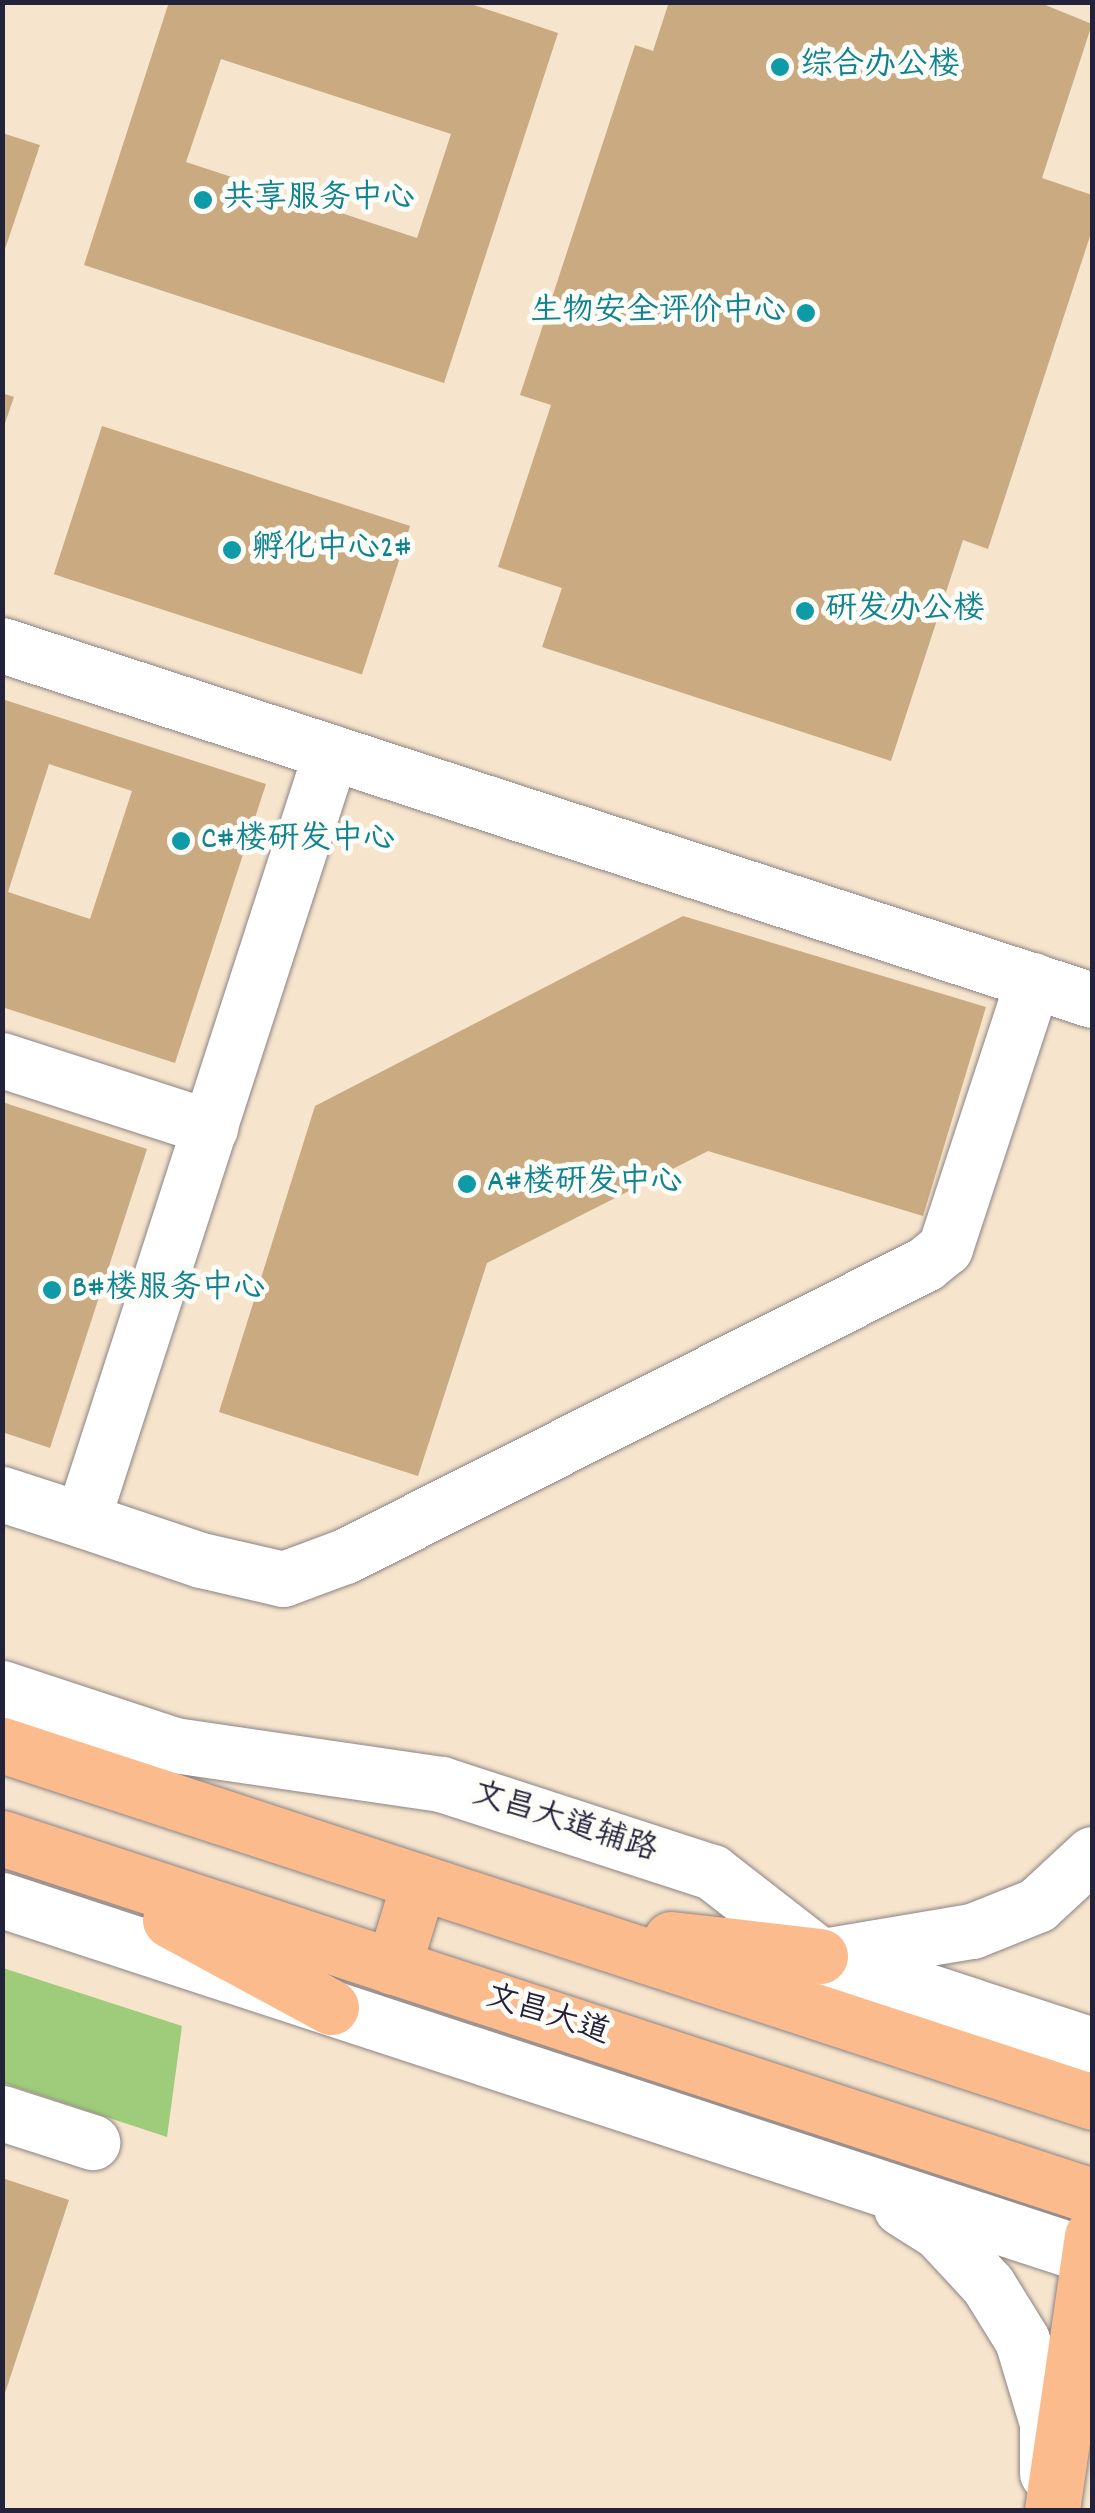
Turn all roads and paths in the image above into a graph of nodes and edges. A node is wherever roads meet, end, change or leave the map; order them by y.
1 (2, 645) edge
2 (331, 752) junction
3 (1034, 980) junction
4 (1092, 1000) edge
5 (2, 1060) edge
6 (210, 1127) junction
7 (2, 1494) edge
8 (82, 1520) junction
9 (2, 1688) edge
10 (2, 1745) edge
11 (26, 1846) edge
12 (1092, 1854) edge
13 (419, 1882) junction
14 (2, 1900) edge
15 (554, 1926) junction
16 (820, 1956) junction
17 (393, 1967) junction
18 (332, 2008) junction
19 (1092, 2045) edge
20 (1092, 2102) edge
21 (2, 2113) edge
22 (92, 2142) dead end
23 (856, 2180) junction
24 (1092, 2196) edge
25 (1092, 2250) edge
26 (1050, 2510) edge

1 - 2 street
2 - 3 street
2 - 6 street
3 - 4 street
3 - 8 street
5 - 6 street
6 - 8 street
7 - 8 street
9 - 16 street, 文昌大道辅路
10 - 13 main road
11 - 17 main road, 文昌大道
11 - 18 main road
12 - 16 street
13 - 15 main road
13 - 17 main road
14 - 18 street
15 - 16 main road
15 - 20 main road
16 - 19 street, 文昌大道辅路
17 - 24 main road, 文昌大道
18 - 23 street
21 - 22 street
23 - 25 street
23 - 26 street
25 - 26 main road

